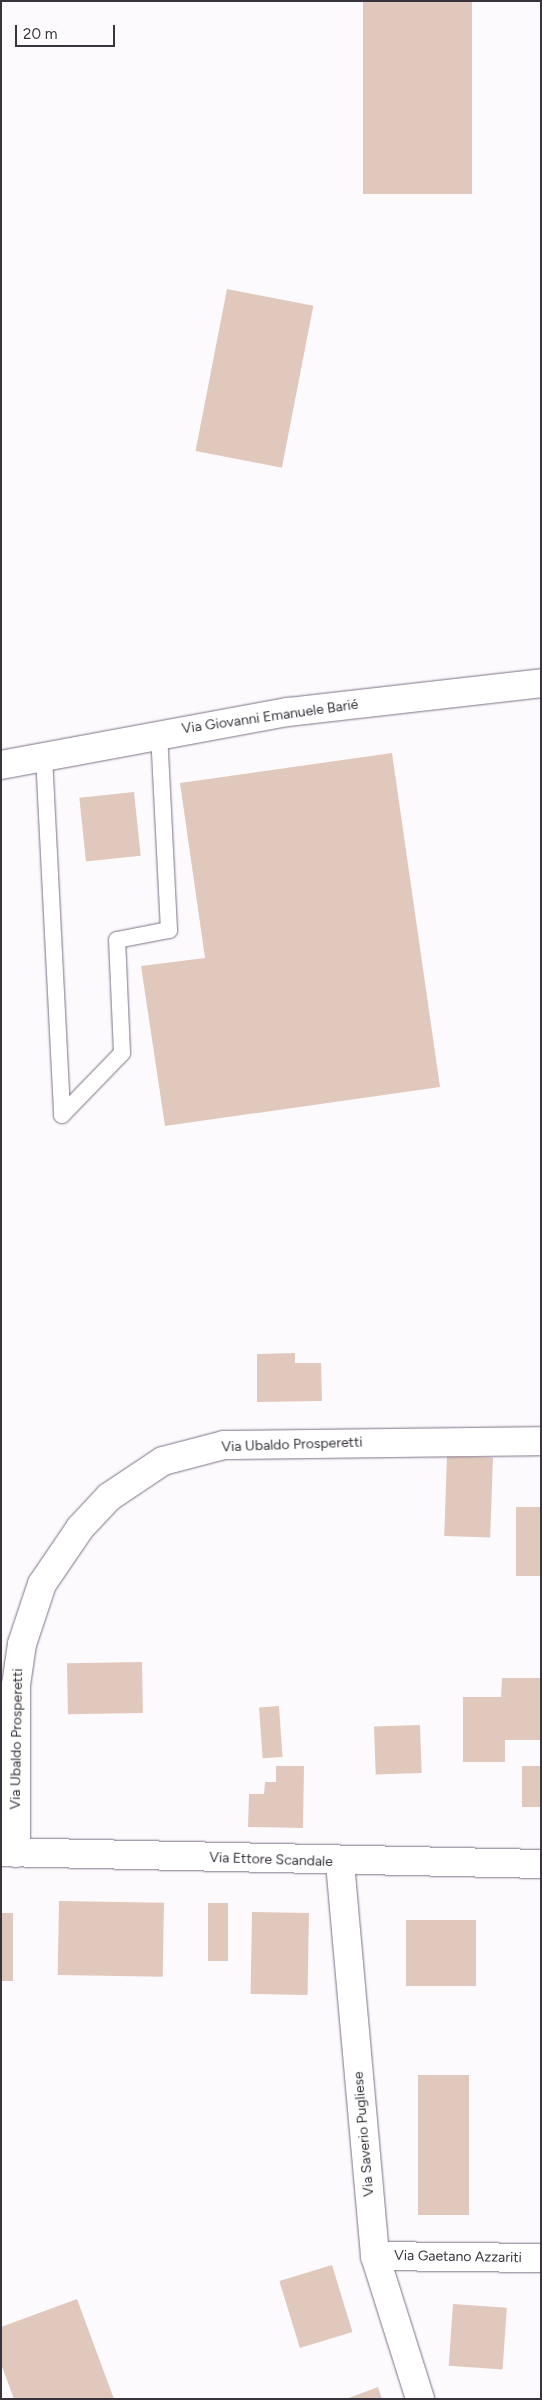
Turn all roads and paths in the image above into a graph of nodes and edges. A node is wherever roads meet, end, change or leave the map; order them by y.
1 (541, 683) edge
2 (159, 734) junction
3 (44, 756) junction
4 (1, 766) edge
5 (541, 1441) edge
6 (9, 1852) edge
7 (340, 1863) junction
8 (541, 1864) edge
9 (375, 2256) junction
10 (541, 2258) edge
11 (420, 2399) edge

1 - 2 street, Via Giovanni Emanuele Barié
2 - 3 street, Via Giovanni Emanuele Barié
2 - 3 lane
3 - 4 street, Via Giovanni Emanuele Barié
5 - 6 street, Via Ubaldo Prosperetti
6 - 7 street, Via Ettore Scandale
7 - 8 street, Via Ettore Scandale
7 - 9 street, Via Saverio Pugliese
9 - 10 street, Via Gaetano Azzariti
9 - 11 street, Via Saverio Pugliese

